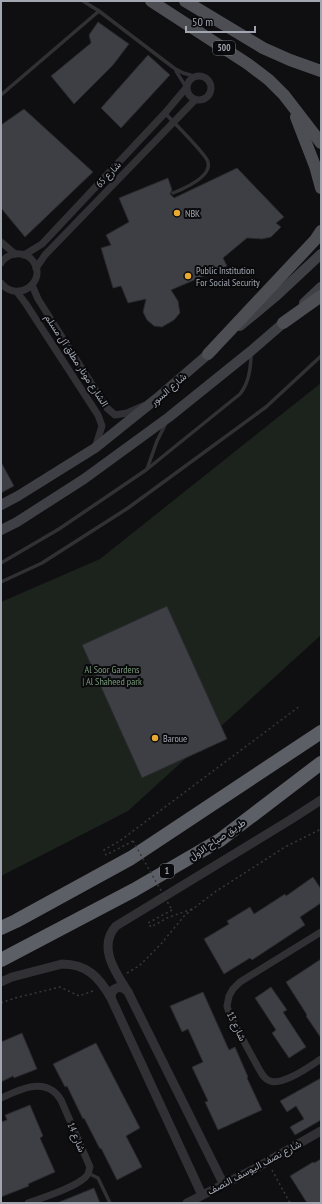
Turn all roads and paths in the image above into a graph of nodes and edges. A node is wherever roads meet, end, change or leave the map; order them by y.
1 (83, 1) edge
2 (150, 1) edge
3 (189, 2) edge
4 (99, 11) junction
5 (174, 68) junction
6 (321, 71) edge
7 (194, 76) junction
8 (186, 88) junction
9 (1, 95) edge
10 (195, 100) junction
11 (290, 103) junction
12 (165, 113) junction
13 (173, 122) junction
14 (321, 143) edge
15 (321, 188) edge
16 (173, 193) dead end
17 (321, 231) edge
18 (1, 242) edge
19 (15, 254) junction
20 (321, 254) edge
21 (24, 255) junction
22 (1, 263) edge
23 (36, 268) junction
24 (32, 285) junction
25 (2, 286) edge
26 (321, 287) edge
27 (17, 292) junction
28 (321, 296) edge
29 (283, 323) junction
30 (251, 351) junction
31 (208, 354) junction
32 (321, 356) edge
33 (156, 400) junction
34 (169, 417) junction
35 (96, 448) junction
36 (146, 470) junction
37 (1, 505) edge
38 (1, 530) edge
39 (1, 563) edge
40 (1, 582) edge
41 (300, 706) dead end
42 (321, 724) edge
43 (321, 732) edge
44 (276, 762) junction
45 (321, 763) edge
46 (321, 775) edge
47 (321, 800) edge
48 (321, 829) edge
49 (220, 840) junction
50 (194, 909) junction
51 (1, 928) edge
52 (321, 932) edge
53 (1, 960) edge
54 (119, 978) junction
55 (1, 982) edge
56 (105, 987) junction
57 (128, 992) junction
58 (111, 998) junction
59 (1, 1003) edge
60 (321, 1059) edge
61 (1, 1098) edge
62 (321, 1131) edge
63 (268, 1161) junction
64 (88, 1173) junction
65 (224, 1185) junction
66 (202, 1195) junction
67 (28, 1203) edge
68 (110, 1203) edge
69 (187, 1203) edge
70 (290, 1203) edge

1 - 4 lane
2 - 11 main road, 500
3 - 6 main road, 500
4 - 5 lane
4 - 9 lane
5 - 7 lane
5 - 8 lane
7 - 8 street
7 - 10 street
8 - 10 street
8 - 12 street, شارع 65
10 - 13 street, شارع 65
11 - 14 main road, 500
11 - 15 main road
12 - 13 lane
12 - 21 street, شارع 65
13 - 16 lane
13 - 23 street, شارع 65
17 - 31 main road
18 - 19 street
19 - 21 street
19 - 22 street
20 - 31 main road, شارع السور
21 - 23 street
23 - 24 street
24 - 27 street
24 - 33 street, الشارع مونار مطلق آل مسلم
25 - 27 street
26 - 29 main road
27 - 35 street, الشارع مونار مطلق آل مسلم
28 - 29 main road
29 - 30 main road
30 - 34 main road
30 - 36 lane
31 - 33 main road, شارع السور
32 - 40 lane
33 - 35 main road, شارع السور
34 - 36 lane
34 - 38 main road
35 - 37 main road, شارع السور
36 - 39 lane
41 - 50 path, bridge
42 - 44 highway
43 - 44 highway
44 - 51 highway
45 - 49 highway, طريق صباح الاول / 1
46 - 49 highway
47 - 54 street, طريق صباح الاول
48 - 50 path
49 - 53 highway, طريق صباح الاول / 1
50 - 54 path
52 - 60 street, شارع 13
54 - 57 street, طريق صباح الاول
55 - 56 street
56 - 58 street
56 - 59 path
57 - 58 street
57 - 65 street, طريق صباح الاول
58 - 66 street
61 - 64 street, شارع 14
62 - 63 street, شارع نصف اليوسف النصف
63 - 65 street, شارع نصف اليوسف النصف
63 - 70 path
64 - 67 street
64 - 68 lane
65 - 66 street, شارع نصف اليوسف النصف
66 - 69 street, شارع نصف اليوسف النصف

